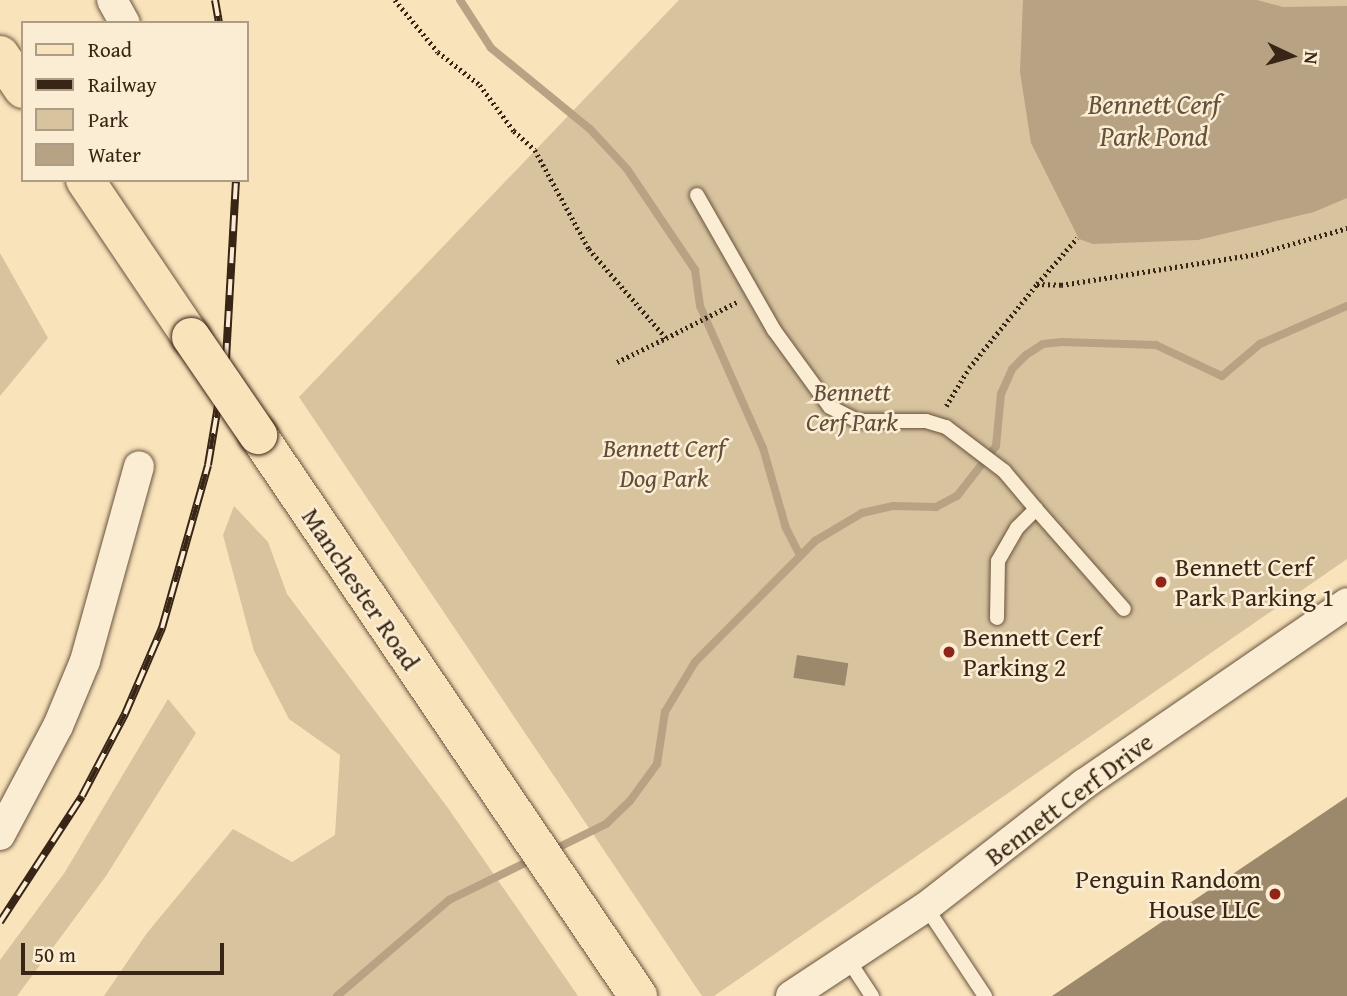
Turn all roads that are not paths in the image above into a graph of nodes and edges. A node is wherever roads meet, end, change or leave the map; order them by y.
1 (112, 0) edge
2 (124, 21) edge
3 (0, 55) edge
4 (21, 86) edge
5 (86, 182) edge
6 (697, 195) dead end
7 (139, 466) dead end
8 (1036, 509) junction
9 (1347, 603) edge
10 (1124, 609) dead end
11 (996, 618) dead end
12 (0, 835) edge
13 (926, 907) junction
14 (849, 961) junction
15 (639, 996) edge
16 (791, 996) edge
17 (872, 996) edge
18 (985, 996) edge

1 - 2 street
3 - 4 main road
5 - 15 main road, Manchester Road, bridge
6 - 8 lane
7 - 12 street
8 - 10 lane
8 - 11 lane
9 - 13 street, Bennett Cerf Drive
13 - 14 street, Bennett Cerf Drive
13 - 18 lane
14 - 16 street, Bennett Cerf Drive
14 - 17 lane

